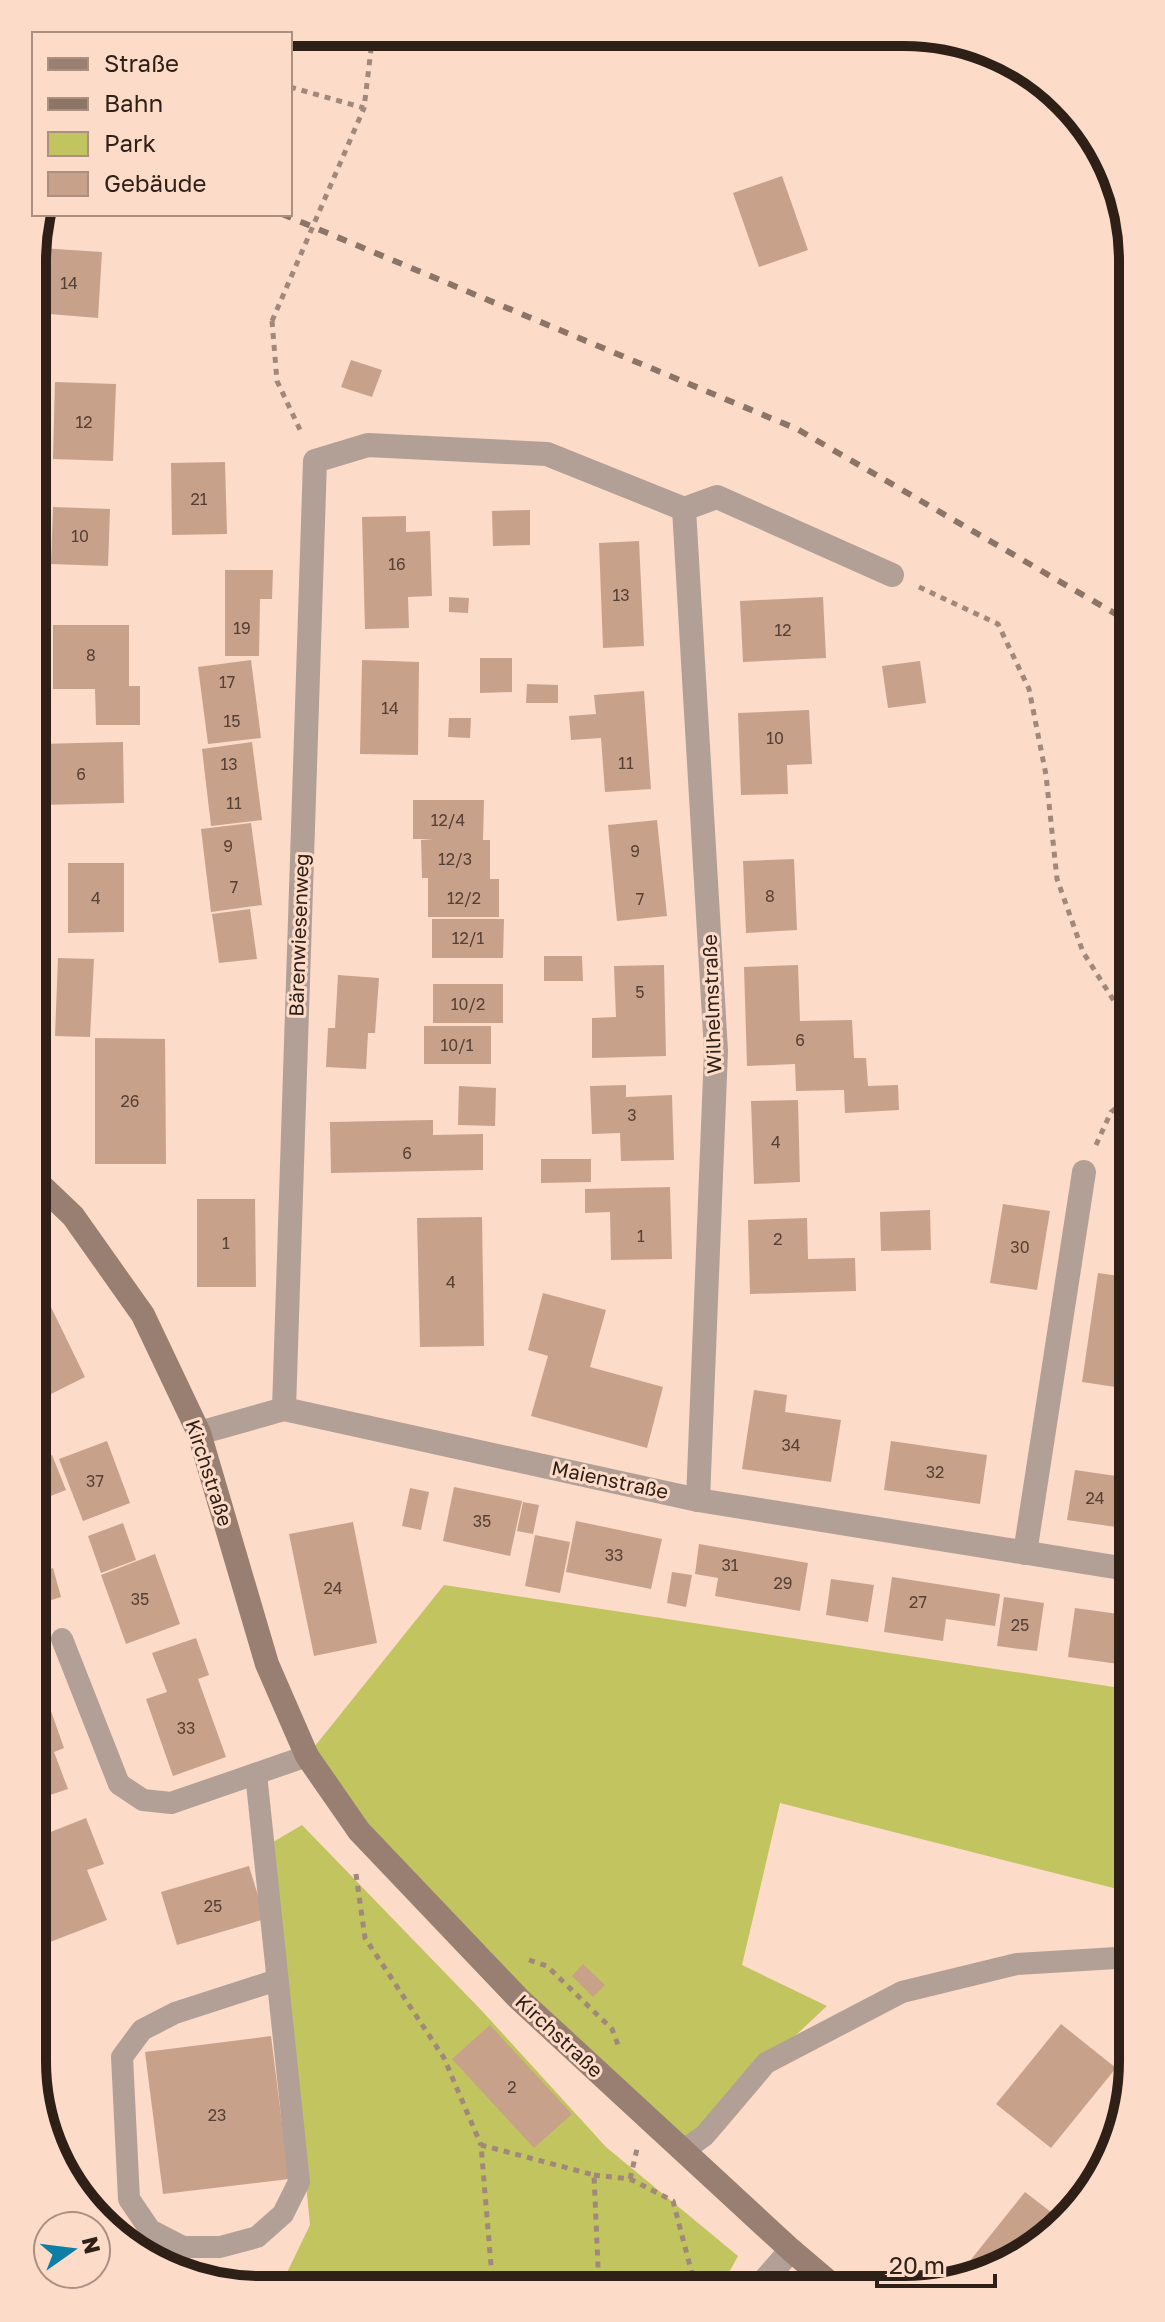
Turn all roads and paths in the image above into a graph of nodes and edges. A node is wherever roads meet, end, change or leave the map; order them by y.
1 (371, 46) edge
2 (292, 88) edge
3 (364, 108) junction
4 (315, 461) junction
5 (684, 509) junction
6 (892, 575) joint
7 (1119, 1009) edge
8 (1119, 1106) edge
9 (1084, 1172) joint
10 (46, 1190) edge
11 (284, 1409) junction
12 (199, 1433) junction
13 (698, 1500) junction
14 (1025, 1553) junction
15 (1119, 1568) edge
16 (62, 1639) dead end
17 (307, 1756) junction
18 (256, 1774) junction
19 (359, 1831) junction
20 (1119, 1958) edge
21 (547, 1966) dead end
22 (277, 1980) junction
23 (612, 2029) dead end
24 (481, 2145) junction
25 (683, 2151) junction
26 (594, 2175) junction
27 (791, 2250) junction
28 (492, 2276) edge
29 (598, 2276) edge
30 (693, 2276) edge
31 (768, 2276) edge
32 (822, 2276) edge

1 - 3 path
2 - 3 path
3 - 4 path, bridge
4 - 5 street
4 - 11 street, Bärenwiesenweg
5 - 6 street
5 - 13 street, Wilhelmstraße
6 - 7 path
8 - 9 path
9 - 14 street
10 - 12 street, Kirchstraße
11 - 12 street, Maienstraße
11 - 13 street, Maienstraße
12 - 17 street, Kirchstraße
13 - 14 street, Maienstraße
14 - 15 street, Maienstraße
16 - 18 lane
17 - 18 lane
17 - 19 street, Kirchstraße
18 - 22 lane
19 - 24 path
19 - 25 street, Kirchstraße
20 - 25 lane
21 - 23 path
22 - 22 lane
24 - 26 path
24 - 28 path
25 - 27 street, Kirchstraße
26 - 29 path
26 - 30 path
27 - 31 street
27 - 32 street, Kirchstraße

